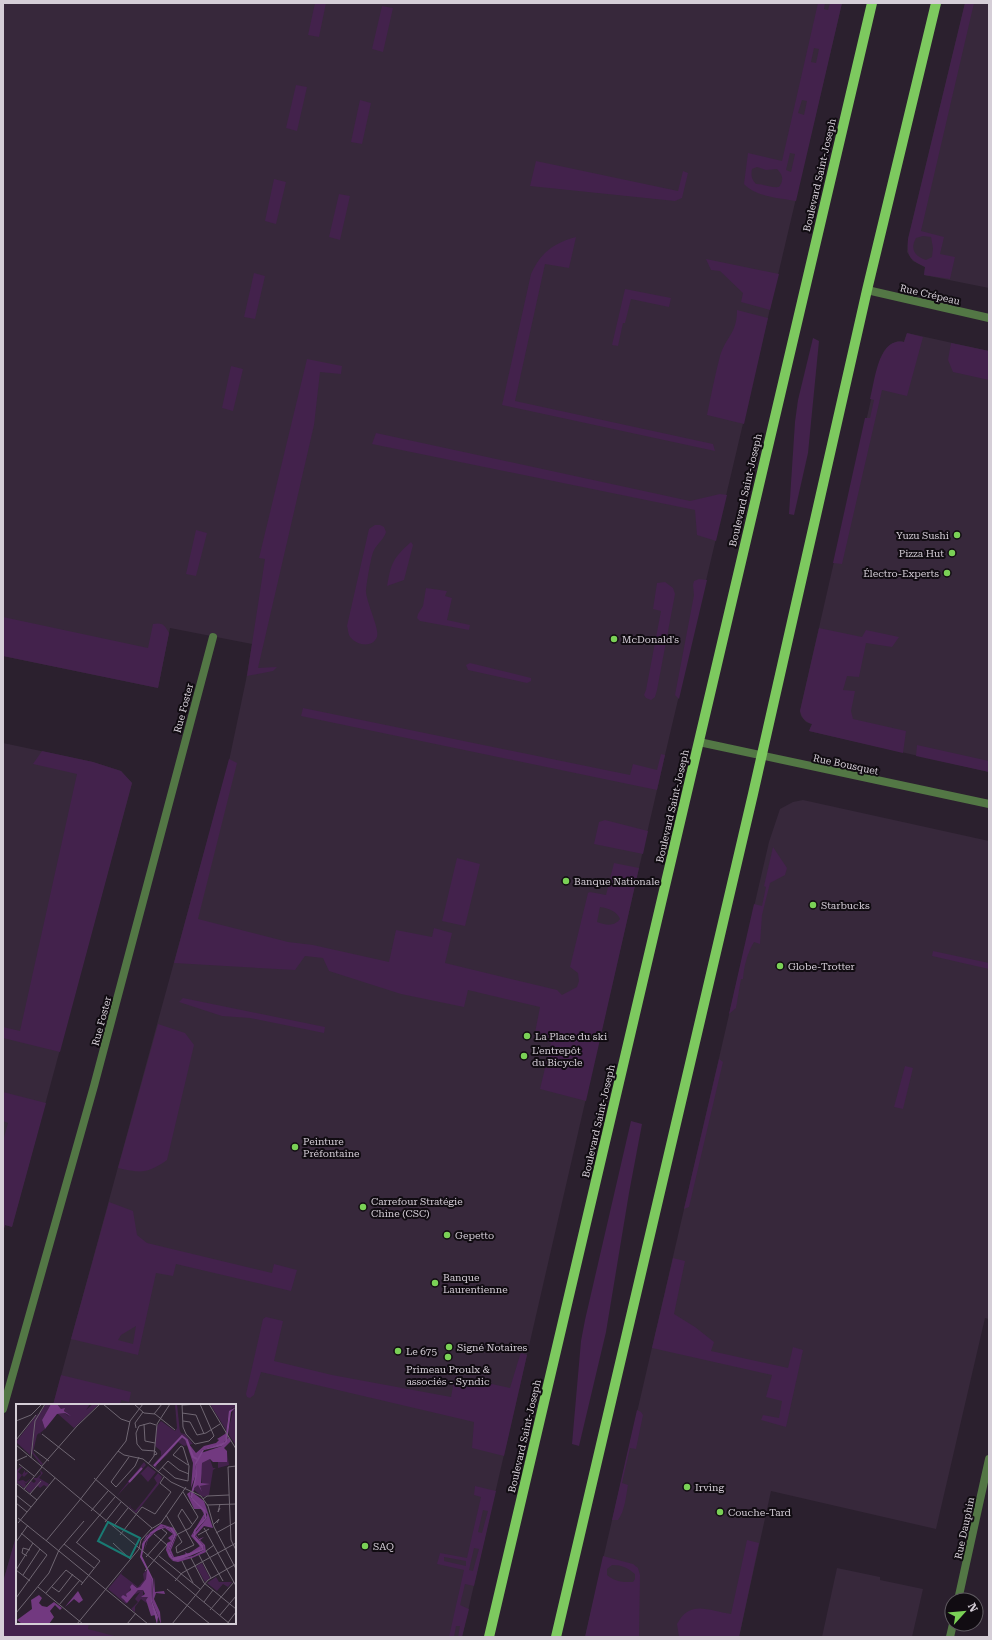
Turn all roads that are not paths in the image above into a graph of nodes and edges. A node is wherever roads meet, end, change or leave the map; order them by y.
1 (872, 3) edge
2 (936, 3) edge
3 (867, 290) junction
4 (989, 318) edge
5 (213, 637) dead end
6 (699, 742) junction
7 (761, 756) junction
8 (989, 804) edge
9 (3, 1410) edge
10 (989, 1459) edge
11 (960, 1592) edge
12 (489, 1637) edge
13 (556, 1637) edge

1 - 6 main road, Boulevard Saint-Joseph
2 - 3 main road
3 - 4 street, Rue Crépeau
3 - 7 main road
5 - 9 street, Rue Foster
6 - 7 street, Rue Bousquet
6 - 12 main road, Boulevard Saint-Joseph
7 - 8 street, Rue Bousquet
7 - 13 main road
10 - 11 street, Rue Dauphin

